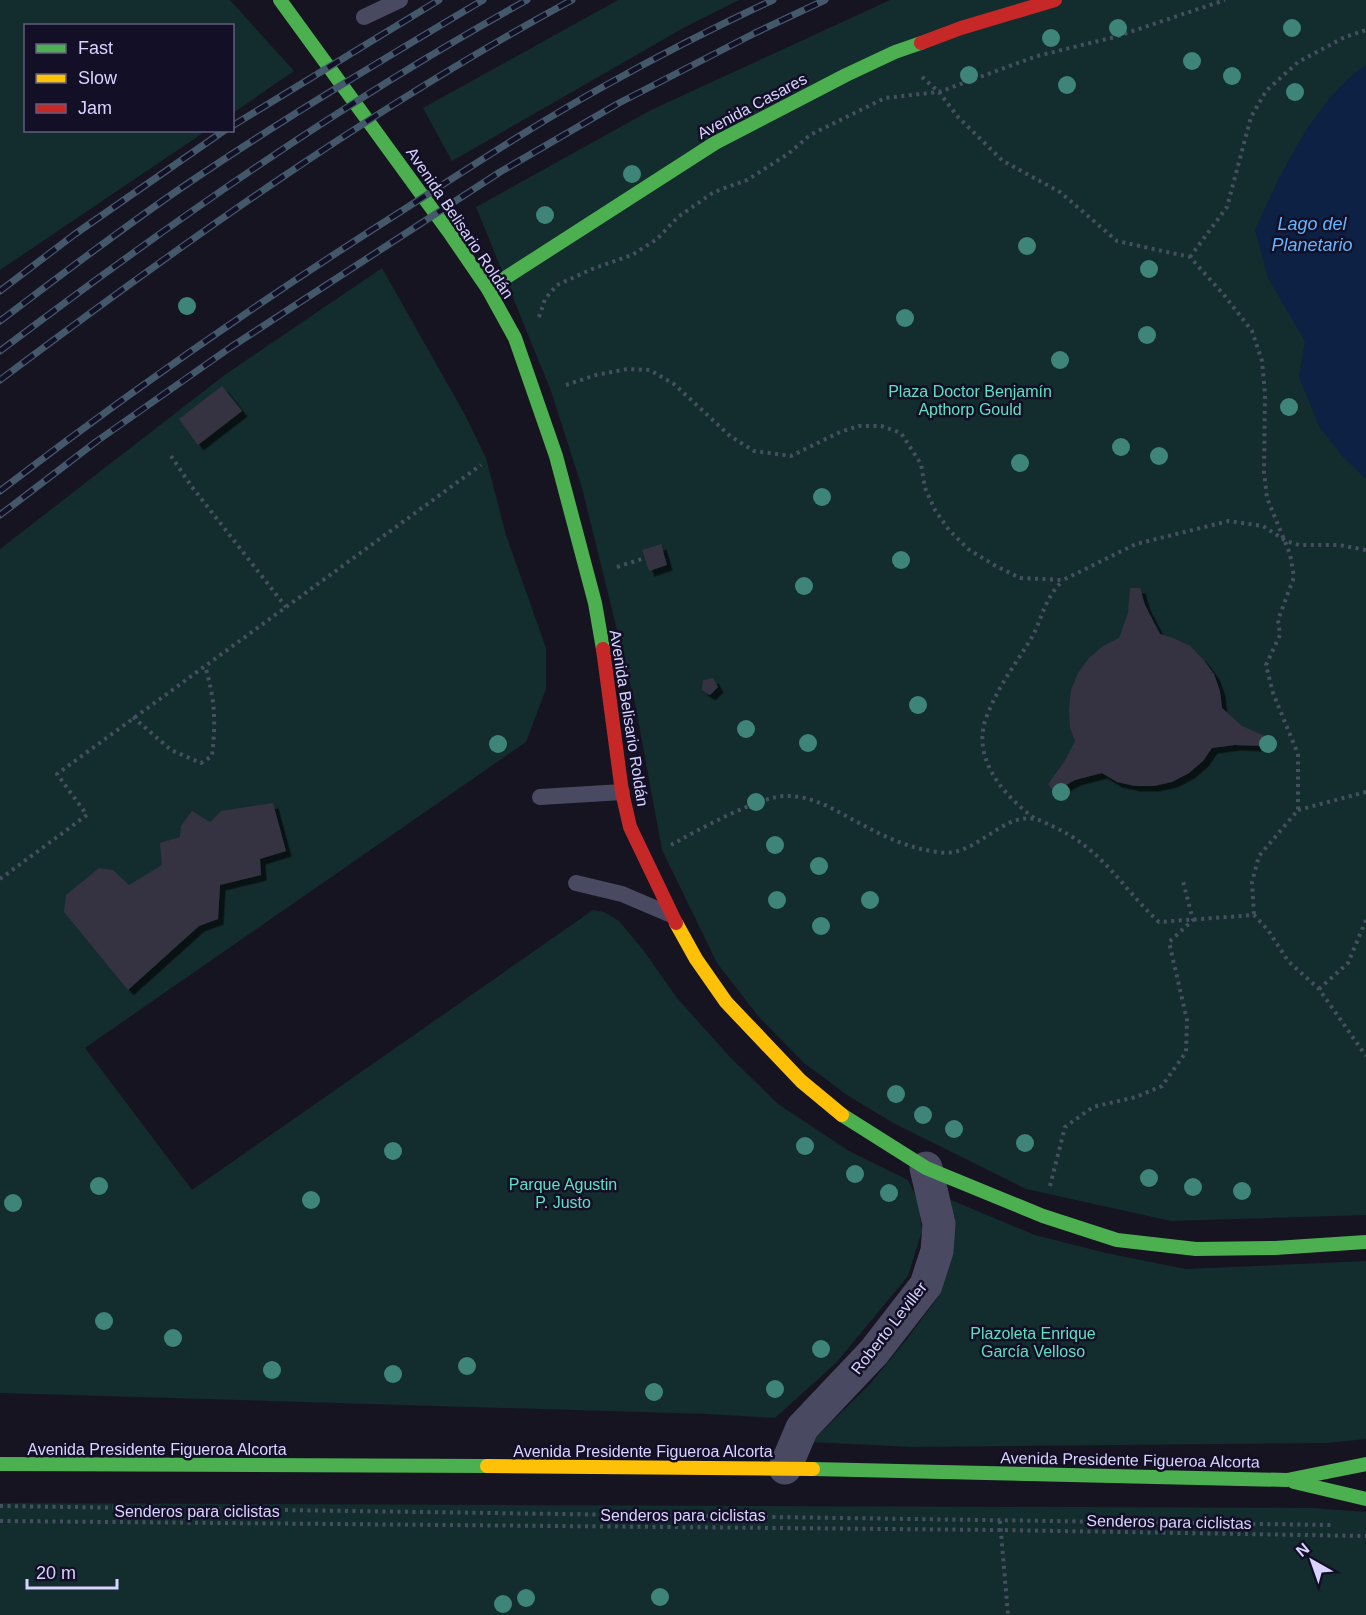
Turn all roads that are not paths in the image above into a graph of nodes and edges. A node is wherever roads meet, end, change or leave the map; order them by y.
1 (280, 0) edge
2 (1055, 0) edge
3 (397, 1) edge
4 (364, 17) dead end
5 (488, 289) junction
6 (622, 792) junction
7 (540, 797) dead end
8 (576, 883) dead end
9 (670, 915) junction
10 (926, 1168) junction
11 (1366, 1242) edge
12 (0, 1464) edge
13 (1366, 1464) edge
14 (785, 1468) junction
15 (1287, 1480) junction
16 (1366, 1499) edge

1 - 5 street, Avenida Belisario Roldán
2 - 5 street, Avenida Casares
3 - 4 lane
5 - 6 street, Avenida Belisario Roldán
6 - 7 lane
6 - 9 street, Avenida Belisario Roldán
8 - 9 lane
9 - 10 street, Avenida Belisario Roldán
10 - 11 street, Avenida Belisario Roldán
10 - 14 street, Roberto Leviller
12 - 14 street, Avenida Presidente Figueroa Alcorta
13 - 15 street, Avenida Presidente Figueroa Alcorta
14 - 15 street, Avenida Presidente Figueroa Alcorta
15 - 16 street, Avenida Presidente Figueroa Alcorta

